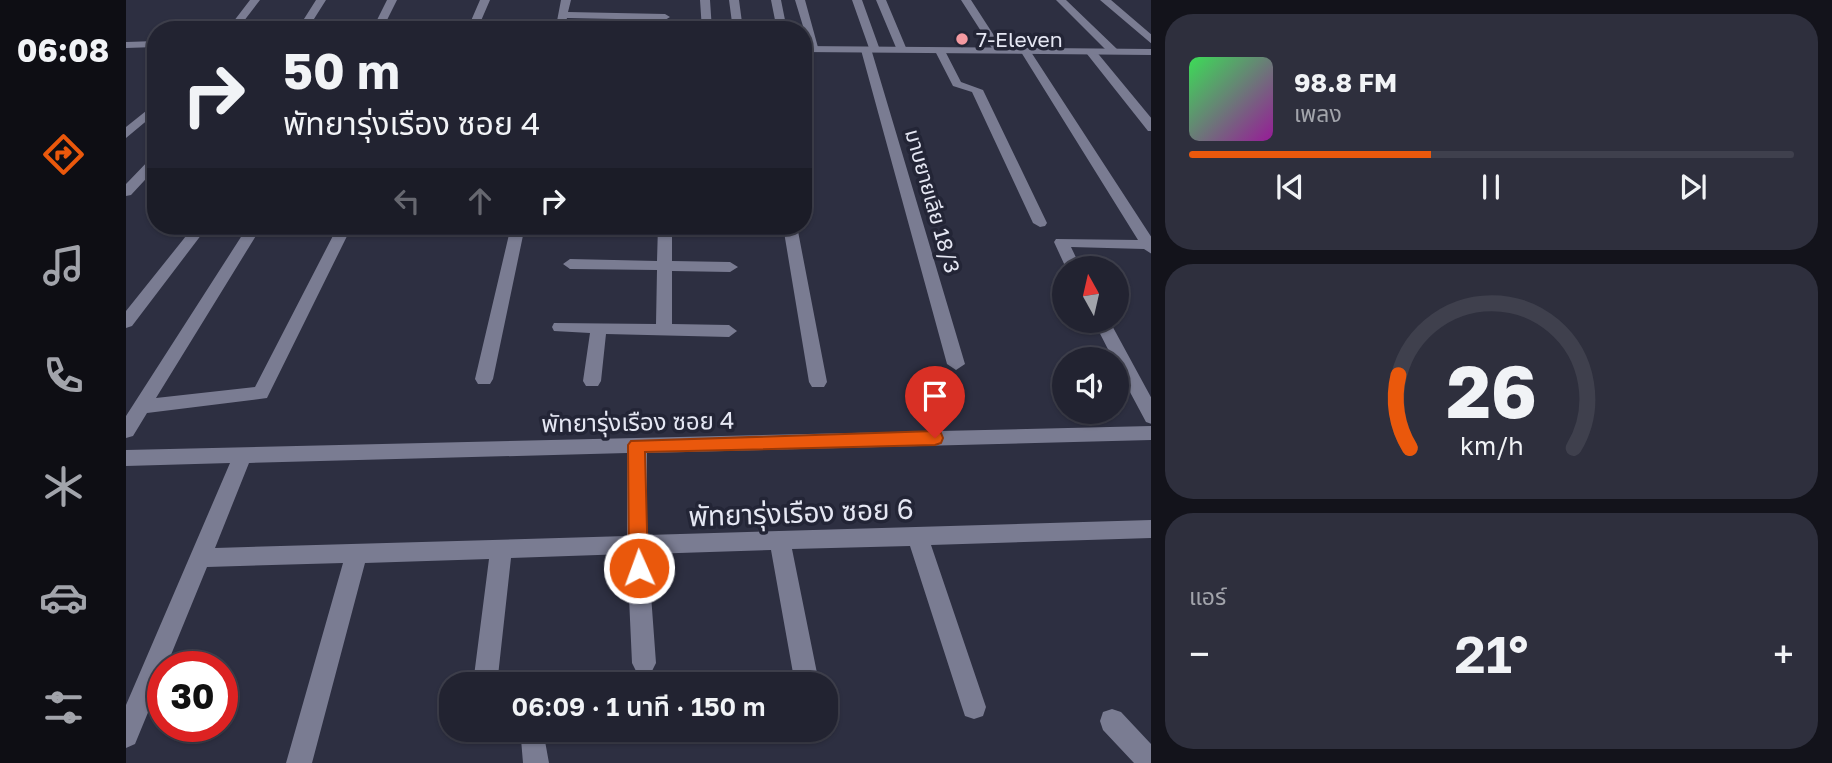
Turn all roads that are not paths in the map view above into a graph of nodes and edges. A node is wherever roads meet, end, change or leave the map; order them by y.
1 (256, 0) edge
2 (321, 0) edge
3 (392, 0) edge
4 (485, 0) edge
5 (566, 0) edge
6 (705, 0) edge
7 (734, 0) edge
8 (776, 0) edge
9 (800, 0) edge
10 (857, 0) edge
11 (881, 0) edge
12 (966, 0) edge
13 (1061, 0) edge
14 (1105, 0) edge
15 (665, 17) dead end
16 (239, 21) edge
17 (308, 21) edge
18 (382, 21) edge
19 (476, 21) edge
20 (562, 21) edge
21 (606, 21) edge
22 (706, 21) edge
23 (737, 21) edge
24 (780, 21) edge
25 (806, 21) edge
26 (812, 39) edge
27 (1151, 41) edge
28 (147, 44) edge
29 (126, 45) edge
30 (815, 49) joint
31 (870, 50) junction
32 (902, 50) junction
33 (940, 51) junction
34 (999, 51) junction
35 (1026, 52) junction
36 (1091, 52) junction
37 (1114, 52) junction
38 (1151, 52) edge
39 (147, 114) edge
40 (1151, 128) edge
41 (126, 134) edge
42 (147, 170) edge
43 (126, 192) edge
44 (1040, 223) dead end
45 (194, 235) edge
46 (249, 235) edge
47 (340, 235) edge
48 (516, 235) edge
49 (665, 235) edge
50 (792, 235) edge
51 (1150, 247) edge
52 (1068, 256) edge
53 (570, 264) dead end
54 (665, 266) junction
55 (730, 267) dead end
56 (126, 323) edge
57 (560, 327) dead end
58 (598, 328) junction
59 (664, 330) junction
60 (729, 331) dead end
61 (1108, 333) edge
62 (956, 364) dead end
63 (484, 379) dead end
64 (592, 381) dead end
65 (818, 382) dead end
66 (141, 407) junction
67 (1151, 417) edge
68 (126, 431) edge
69 (1151, 432) edge
70 (637, 445) junction
71 (243, 455) junction
72 (126, 458) edge
73 (1151, 529) edge
74 (917, 536) junction
75 (780, 540) junction
76 (637, 545) junction
77 (501, 549) junction
78 (357, 553) junction
79 (200, 558) junction
80 (644, 663) dead end
81 (486, 672) edge
82 (805, 672) edge
83 (974, 707) dead end
84 (1111, 721) dead end
85 (126, 735) edge
86 (299, 763) edge
87 (1151, 763) edge

1 - 16 street
2 - 17 street
3 - 18 street
4 - 19 street
5 - 20 street
6 - 22 street
7 - 23 street
8 - 24 street
9 - 25 street
10 - 31 street, มาบยายเลีย 18/3
11 - 32 street
12 - 34 street
13 - 37 street
14 - 27 street
15 - 21 street
26 - 30 street
28 - 29 street
30 - 31 street
31 - 32 street
31 - 62 street, มาบยายเลีย 18/3
32 - 33 street
33 - 34 street
33 - 44 street
34 - 35 street
35 - 36 street
35 - 51 street
36 - 37 street
36 - 40 street
37 - 38 street
39 - 41 street
42 - 43 street
45 - 56 street
46 - 66 street
47 - 66 street
48 - 63 street
49 - 54 street
50 - 65 street
51 - 52 street
53 - 54 street
54 - 55 street
54 - 59 street
57 - 58 street
58 - 59 street
58 - 64 street
59 - 60 street
61 - 67 street
66 - 68 street
69 - 70 street, พัทยารุ่งเรือง ซอย 4
70 - 71 street, พัทยารุ่งเรือง ซอย 4
70 - 76 street
71 - 72 street, พัทยารุ่งเรือง ซอย 4
71 - 79 street
73 - 74 street, พัทยารุ่งเรือง ซอย 6
74 - 75 street, พัทยารุ่งเรือง ซอย 6
74 - 83 street
75 - 76 street, พัทยารุ่งเรือง ซอย 6
75 - 82 street
76 - 77 street, พัทยารุ่งเรือง ซอย 6
76 - 80 street
77 - 78 street, พัทยารุ่งเรือง ซอย 6
77 - 81 street
78 - 79 street, พัทยารุ่งเรือง ซอย 6
78 - 86 street
79 - 85 street
84 - 87 street

